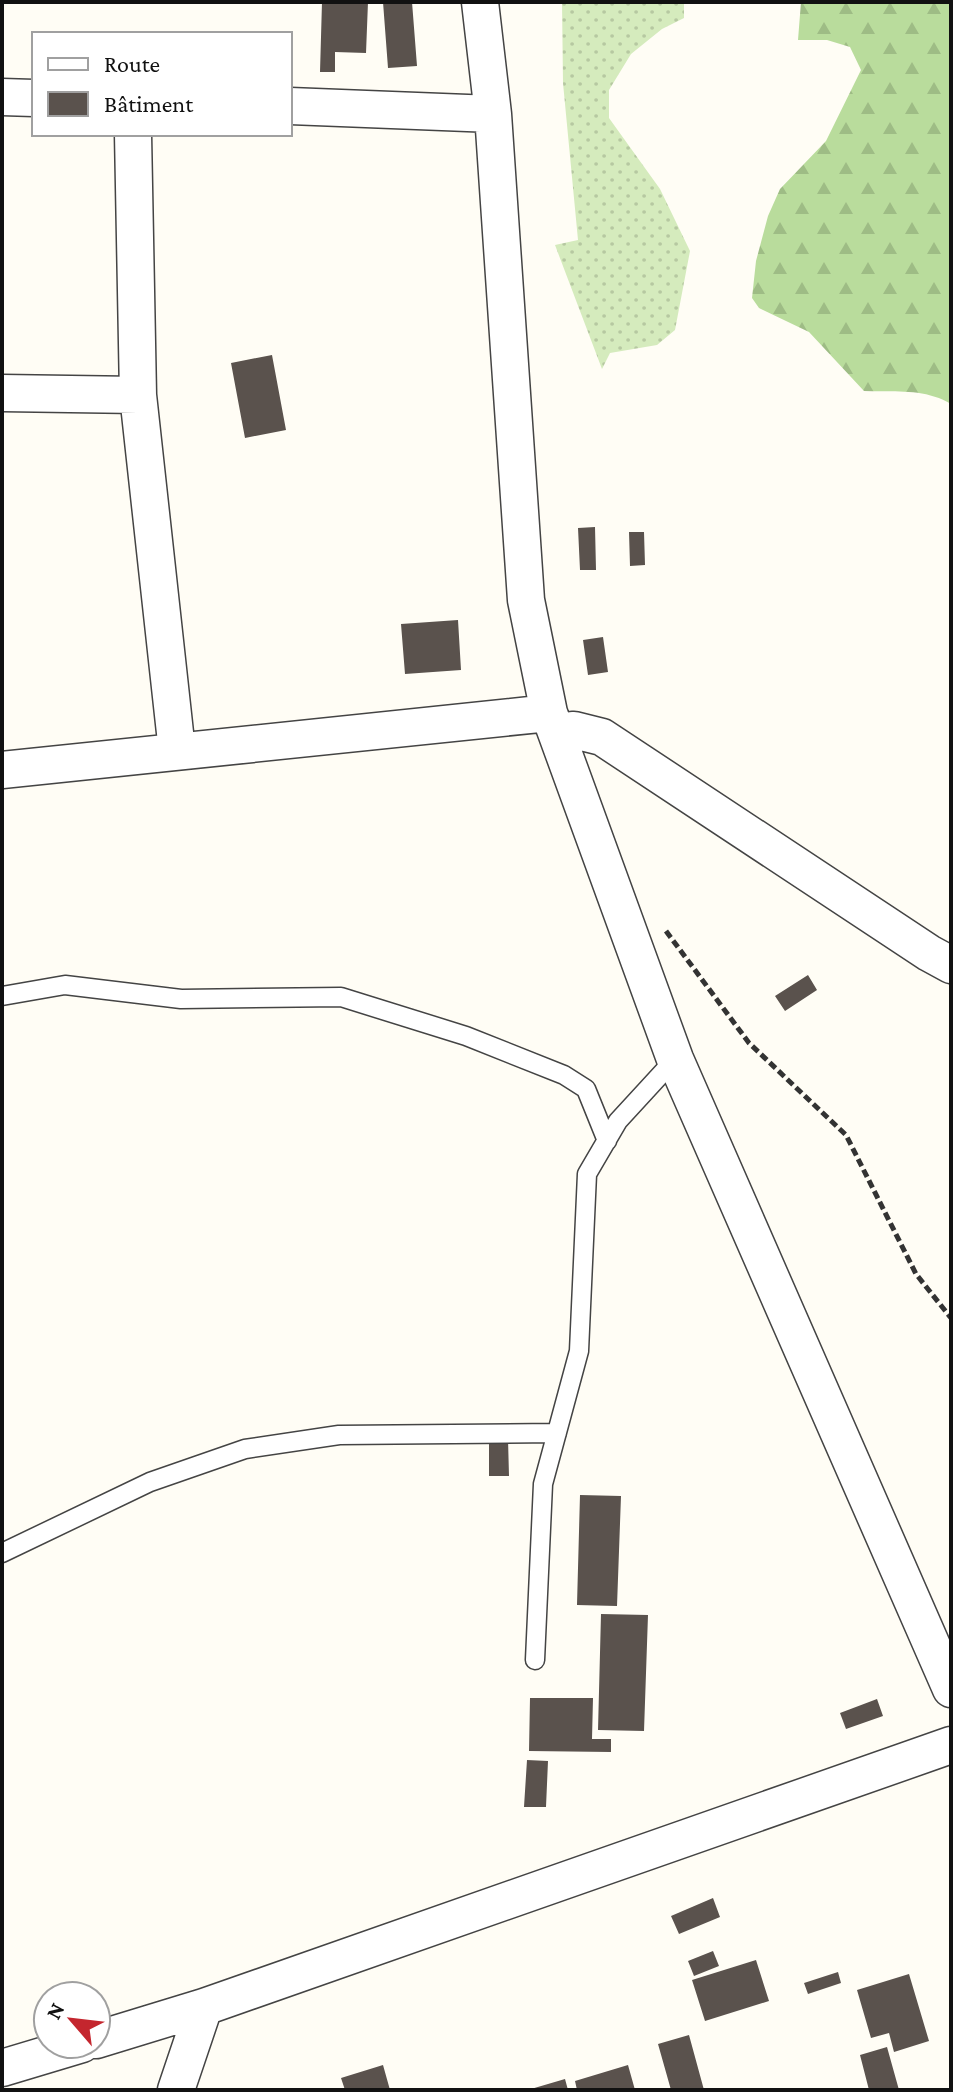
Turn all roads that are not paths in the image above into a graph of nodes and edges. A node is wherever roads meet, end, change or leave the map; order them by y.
1 (480, 2) edge
2 (2, 97) edge
3 (32, 98) edge
4 (292, 106) edge
5 (493, 114) junction
6 (133, 136) edge
7 (2, 393) edge
8 (138, 395) junction
9 (553, 722) junction
10 (177, 751) junction
11 (2, 770) edge
12 (951, 965) edge
13 (2, 996) edge
14 (675, 1059) junction
15 (607, 1141) junction
16 (557, 1433) junction
17 (2, 1553) edge
18 (535, 1660) dead end
19 (951, 1689) edge
20 (951, 1745) edge
21 (204, 2007) junction
22 (112, 2035) edge
23 (32, 2059) edge
24 (2, 2068) edge
25 (176, 2090) edge

1 - 5 street
2 - 3 street
4 - 5 street
5 - 9 street
6 - 8 street
7 - 8 street
8 - 10 street
9 - 10 street
9 - 12 street
9 - 14 street
10 - 11 street
13 - 15 lane
14 - 15 lane
14 - 19 street
15 - 16 lane
16 - 17 lane
16 - 18 lane
20 - 21 street
21 - 22 street
21 - 25 street
23 - 24 street

